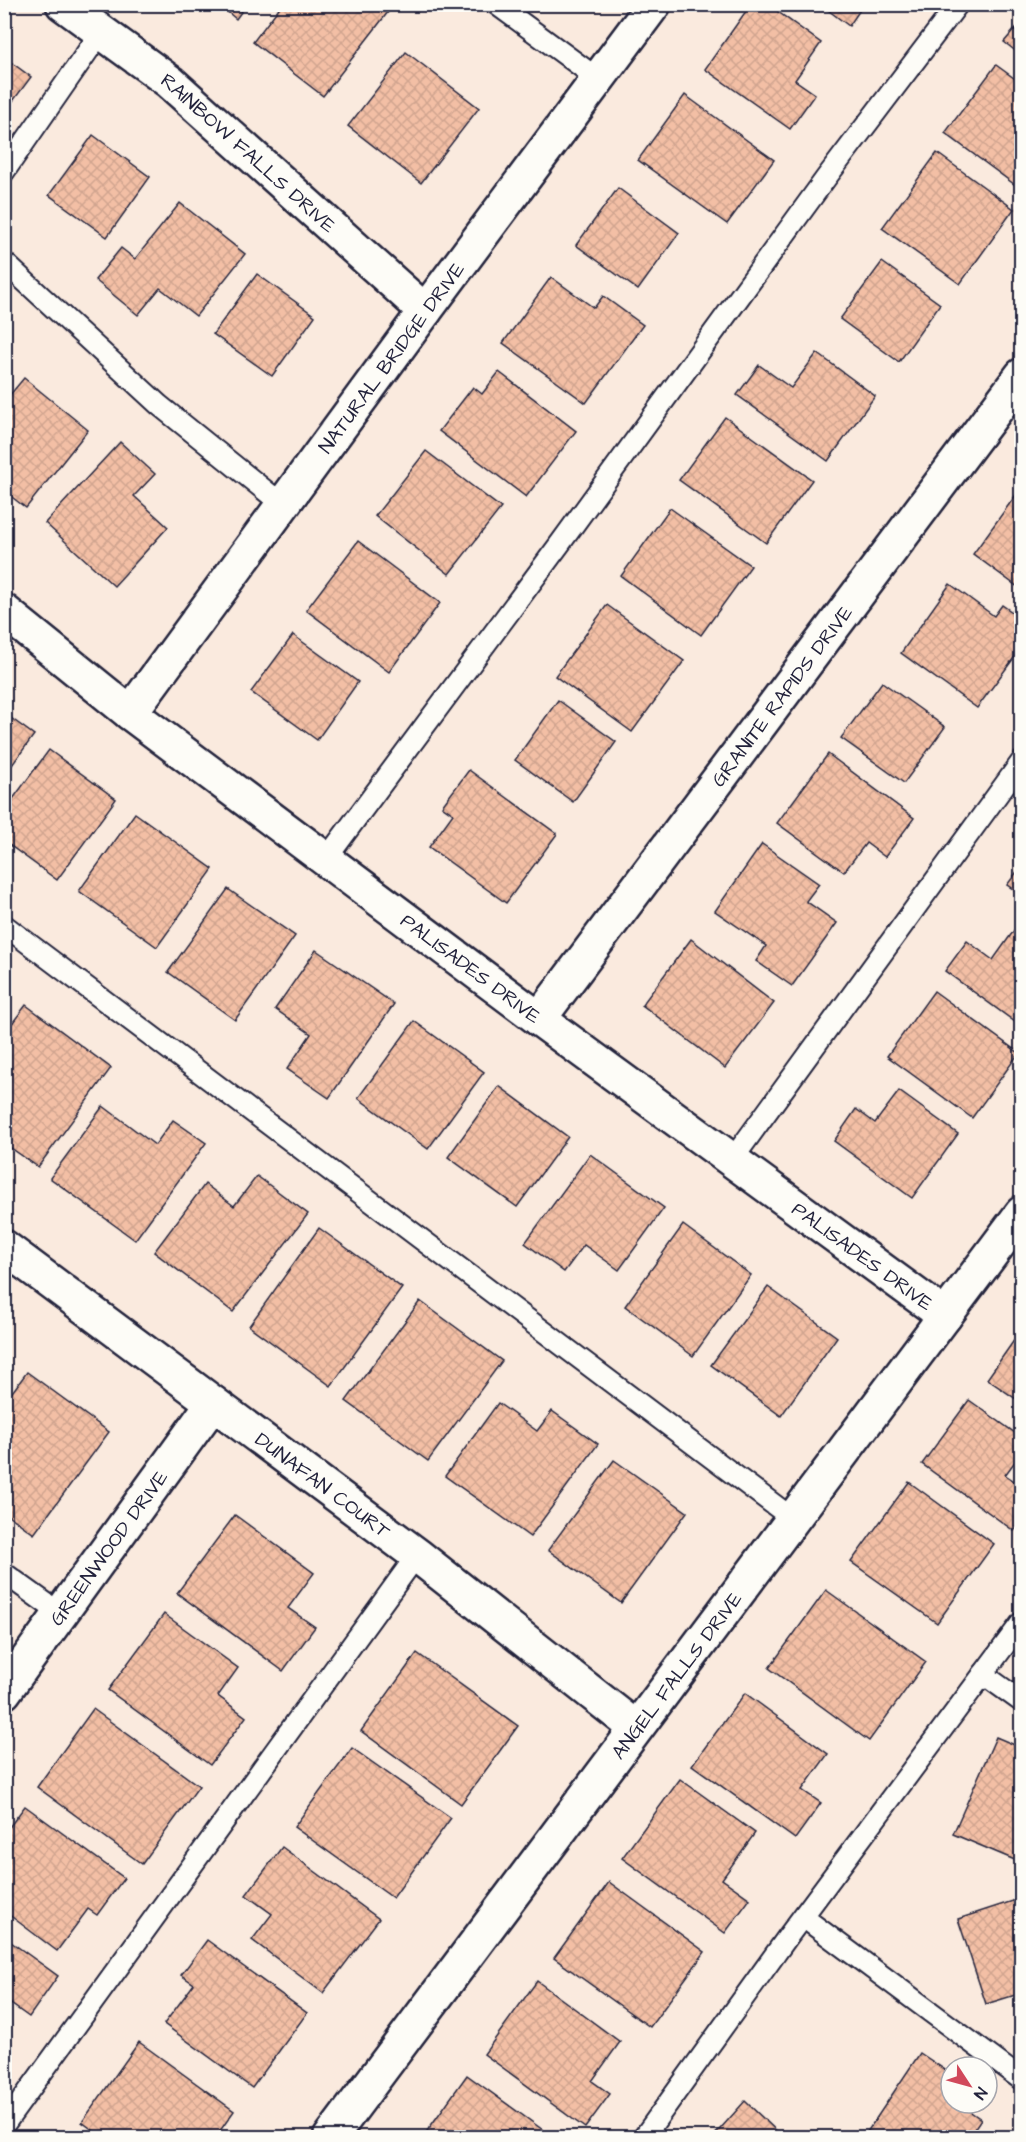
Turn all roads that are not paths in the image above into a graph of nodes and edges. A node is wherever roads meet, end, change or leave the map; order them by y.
1 (63, 4) edge
2 (496, 4) edge
3 (654, 4) edge
4 (958, 4) edge
5 (101, 32) junction
6 (598, 79) junction
7 (4, 172) edge
8 (4, 262) edge
9 (425, 311) junction
10 (1022, 375) edge
11 (283, 505) junction
12 (4, 611) edge
13 (130, 713) junction
14 (1022, 761) edge
15 (326, 859) junction
16 (4, 925) edge
17 (539, 1018) junction
18 (732, 1160) junction
19 (1022, 1213) edge
20 (4, 1246) edge
21 (945, 1316) junction
22 (213, 1403) junction
23 (793, 1519) junction
24 (417, 1554) junction
25 (4, 1573) edge
26 (61, 1614) junction
27 (1022, 1622) edge
28 (982, 1674) junction
29 (4, 1692) edge
30 (1022, 1702) edge
31 (636, 1728) junction
32 (803, 1917) junction
33 (1022, 2080) edge
34 (4, 2125) edge
35 (330, 2138) edge
36 (643, 2138) edge

1 - 5 street, RAINBOW FALLS DRIVE
2 - 6 lane
3 - 6 street, NATURAL BRIDGE DRIVE
4 - 15 lane
5 - 7 lane
5 - 9 street, RAINBOW FALLS DRIVE
6 - 9 street, NATURAL BRIDGE DRIVE
8 - 11 lane
9 - 11 street, NATURAL BRIDGE DRIVE
10 - 17 street, GRANITE RAPIDS DRIVE
11 - 13 street, NATURAL BRIDGE DRIVE
12 - 13 street, PALISADES DRIVE
13 - 15 street, PALISADES DRIVE
14 - 18 lane
15 - 17 street, PALISADES DRIVE
16 - 23 lane
17 - 18 street, PALISADES DRIVE
18 - 21 street, PALISADES DRIVE
19 - 21 street, ANGEL FALLS DRIVE
20 - 22 street, DUNAFAN COURT
21 - 23 street, ANGEL FALLS DRIVE
22 - 24 street, DUNAFAN COURT
22 - 26 street, GREENWOOD DRIVE
23 - 31 street, ANGEL FALLS DRIVE
24 - 31 street, DUNAFAN COURT
24 - 34 lane
25 - 26 lane
26 - 29 street, GREENWOOD DRIVE
27 - 28 lane
28 - 30 lane
28 - 32 lane
31 - 35 street, ANGEL FALLS DRIVE
32 - 33 lane
32 - 36 lane

